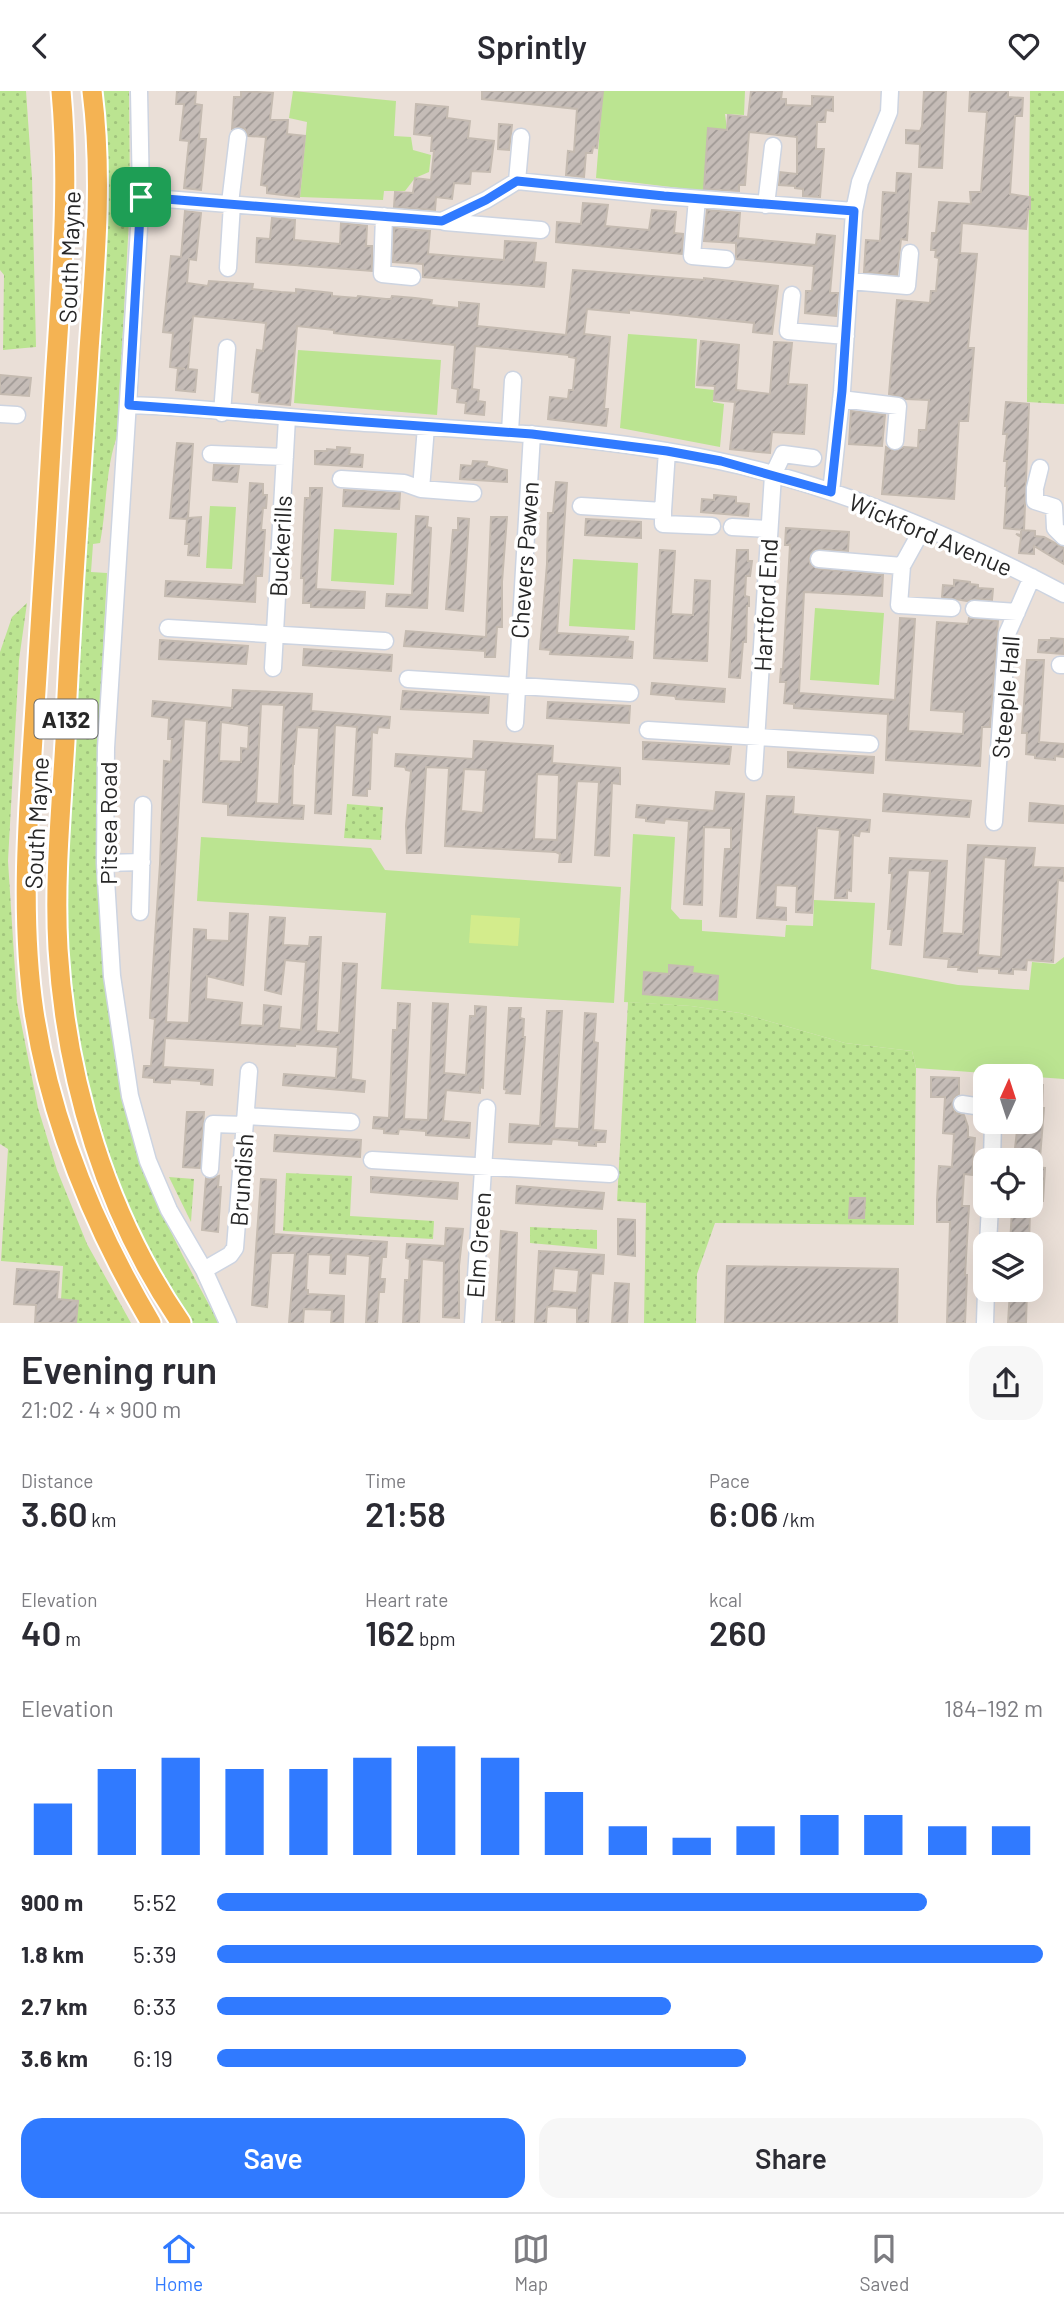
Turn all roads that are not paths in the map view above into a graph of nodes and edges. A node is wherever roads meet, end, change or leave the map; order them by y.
1 (61, 91) edge
2 (92, 91) edge
3 (139, 91) edge
4 (890, 91) edge
5 (238, 137) dead end
6 (520, 137) dead end
7 (773, 146) dead end
8 (517, 181) junction
9 (141, 197) junction
10 (696, 199) junction
11 (231, 204) junction
12 (766, 205) junction
13 (854, 211) junction
14 (384, 216) junction
15 (442, 221) junction
16 (541, 230) dead end
17 (910, 253) dead end
18 (726, 258) dead end
19 (228, 268) dead end
20 (412, 277) dead end
21 (850, 281) junction
22 (792, 295) dead end
23 (846, 336) junction
24 (227, 348) dead end
25 (513, 380) dead end
26 (841, 399) junction
27 (129, 405) junction
28 (222, 412) junction
29 (0, 414) edge
30 (17, 415) dead end
31 (287, 418) junction
32 (426, 427) junction
33 (510, 432) junction
34 (532, 434) junction
35 (895, 441) dead end
36 (667, 451) junction
37 (211, 454) dead end
38 (285, 457) junction
39 (813, 458) dead end
40 (1040, 468) dead end
41 (774, 475) junction
42 (341, 479) dead end
43 (421, 489) junction
44 (831, 492) junction
45 (473, 493) dead end
46 (581, 506) dead end
47 (663, 511) junction
48 (712, 526) dead end
49 (732, 527) dead end
50 (923, 528) junction
51 (769, 529) junction
52 (1064, 537) edge
53 (819, 559) dead end
54 (902, 566) junction
55 (1032, 577) junction
56 (1064, 594) edge
57 (952, 608) dead end
58 (974, 610) dead end
59 (1017, 612) junction
60 (168, 628) dead end
61 (275, 635) junction
62 (385, 641) dead end
63 (273, 668) dead end
64 (408, 679) dead end
65 (516, 685) junction
66 (630, 693) dead end
67 (515, 723) dead end
68 (648, 730) dead end
69 (757, 736) junction
70 (870, 744) dead end
71 (754, 772) dead end
72 (143, 805) dead end
73 (995, 822) dead end
74 (142, 862) junction
75 (105, 863) junction
76 (139, 912) dead end
77 (249, 1071) dead end
78 (962, 1104) dead end
79 (973, 1106) edge
80 (487, 1108) dead end
81 (245, 1120) junction
82 (351, 1122) dead end
83 (372, 1160) dead end
84 (484, 1168) junction
85 (210, 1169) dead end
86 (610, 1174) dead end
87 (204, 1270) junction
88 (986, 1302) edge
89 (151, 1323) edge
90 (181, 1323) edge
91 (228, 1323) edge
92 (474, 1323) edge
93 (985, 1323) edge

1 - 89 main road, South Mayne / A132
2 - 90 main road, South Mayne / A132
3 - 9 street, Pitsea Road
4 - 13 street
5 - 11 street
6 - 8 street
7 - 12 street
8 - 10 street
8 - 15 street
9 - 11 street
9 - 27 street, Pitsea Road
10 - 12 street
10 - 18 street
11 - 14 street
11 - 19 street
12 - 13 street
13 - 21 street
14 - 15 street
14 - 20 street
15 - 16 street
17 - 21 street
21 - 23 street
22 - 23 street
23 - 26 street
24 - 28 street
25 - 33 street
26 - 35 street
26 - 44 street
27 - 28 street, Wickford Avenue
27 - 75 street, Pitsea Road
28 - 31 street, Wickford Avenue
29 - 30 street
31 - 32 street, Wickford Avenue
31 - 38 street, Buckerills
32 - 33 street, Wickford Avenue
32 - 43 street
33 - 34 street, Wickford Avenue
34 - 36 street, Wickford Avenue
34 - 65 street, Chevers Pawen
36 - 41 street, Wickford Avenue
36 - 47 street
37 - 38 street
38 - 61 street, Buckerills
39 - 41 street
40 - 52 street
41 - 44 street, Wickford Avenue
41 - 51 street, Hartford End
42 - 43 street
43 - 45 street
44 - 50 street, Wickford Avenue
46 - 47 street
47 - 48 street
49 - 51 street
50 - 54 street
50 - 55 street, Wickford Avenue
51 - 69 street, Hartford End
53 - 54 street
54 - 57 street
55 - 56 street, Wickford Avenue
55 - 59 street, Steeple Hall
58 - 59 street
59 - 73 street, Steeple Hall
60 - 61 street
61 - 62 street
61 - 63 street, Buckerills
64 - 65 street
65 - 66 street
65 - 67 street, Chevers Pawen
68 - 69 street
69 - 70 street
69 - 71 street, Hartford End
72 - 74 street
74 - 75 street
74 - 76 street
75 - 87 street, Pitsea Road
77 - 81 street, Brundish
78 - 79 street
80 - 84 street, Elm Green
81 - 82 street, Brundish
81 - 85 street
81 - 87 street, Brundish
83 - 84 street, Elm Green
84 - 86 street, Elm Green
84 - 92 street, Elm Green
87 - 91 street, Pitsea Road
88 - 93 street

